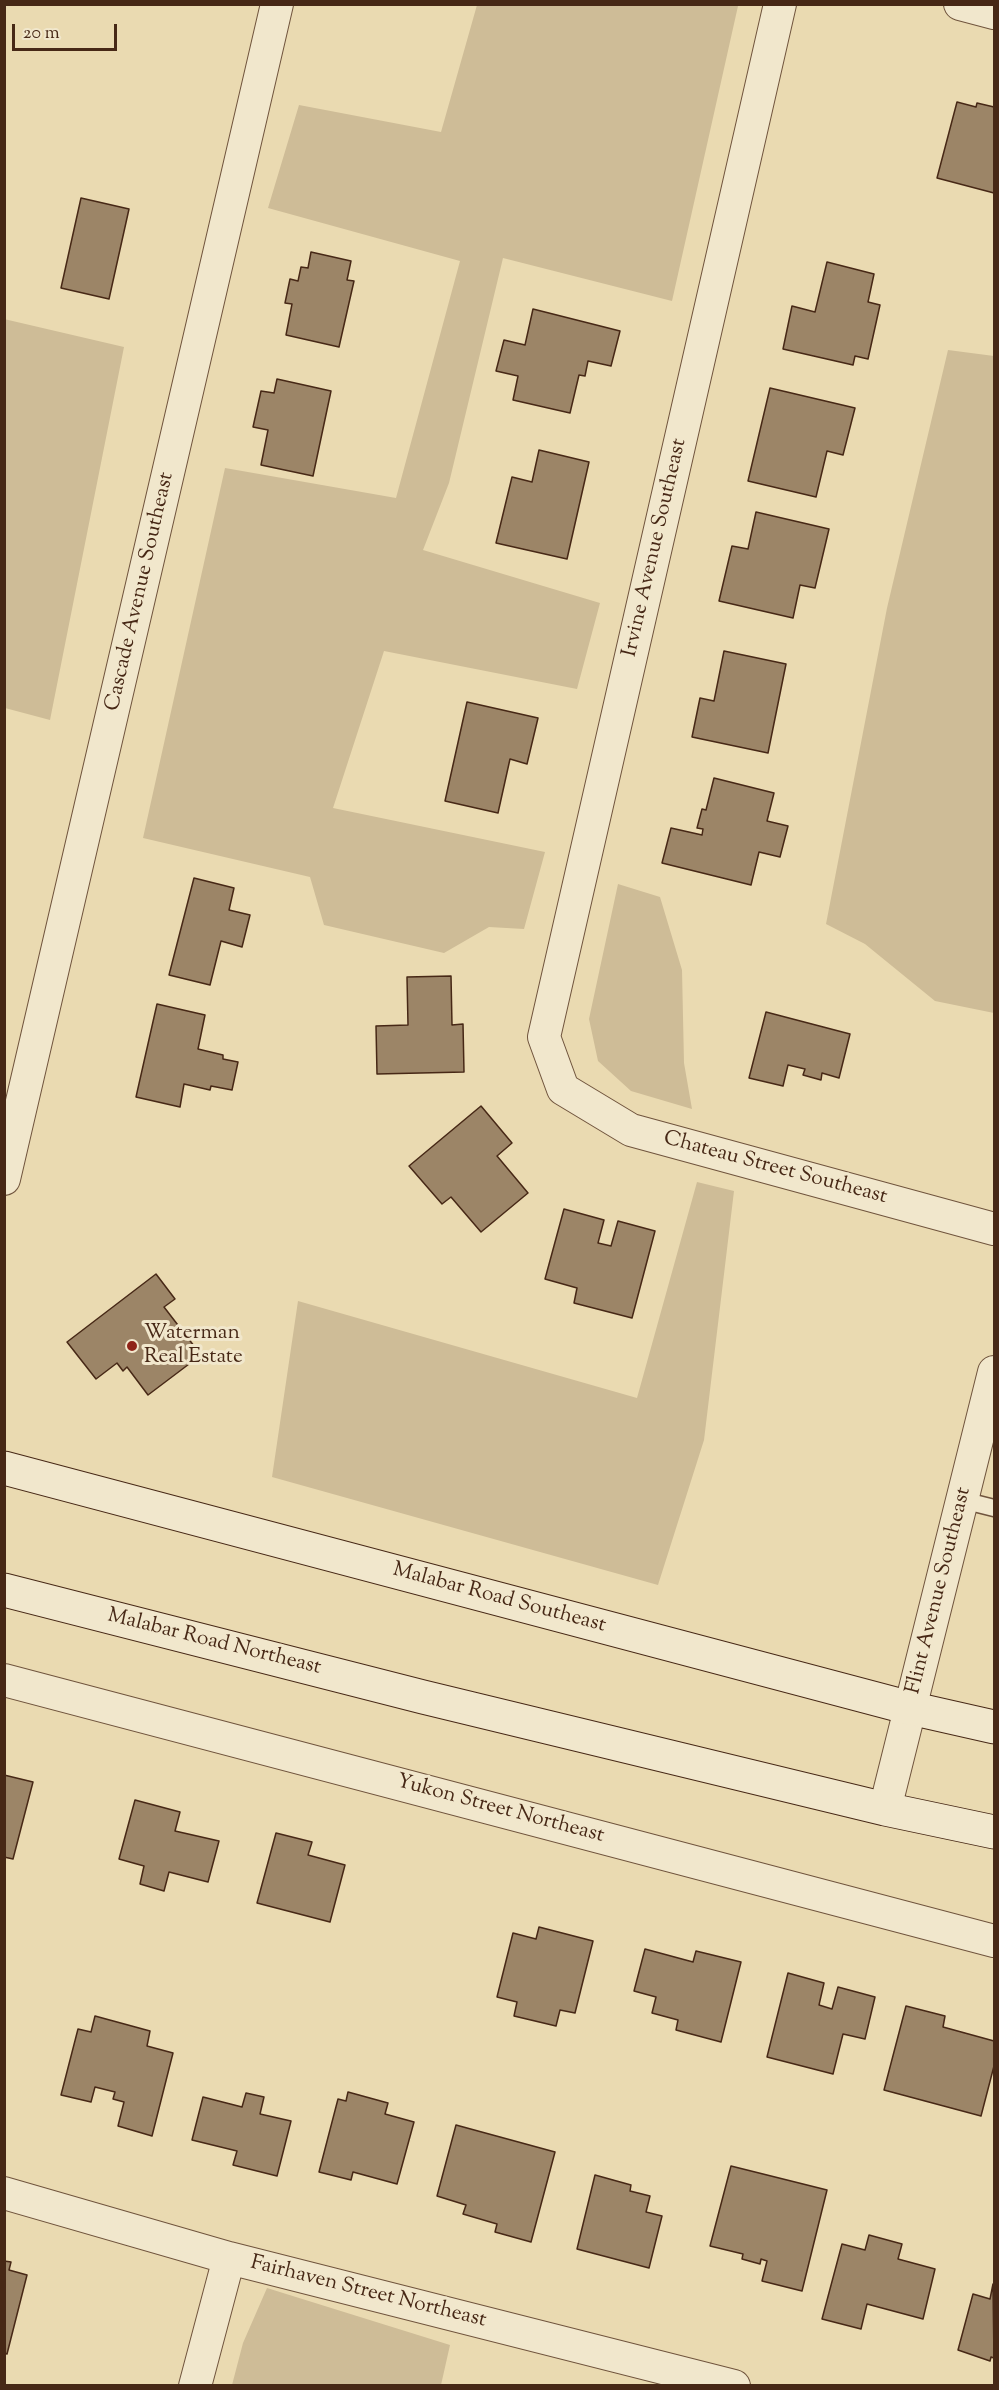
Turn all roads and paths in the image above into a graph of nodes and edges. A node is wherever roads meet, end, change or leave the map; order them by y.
1 (277, 4) edge
2 (780, 4) edge
3 (960, 4) edge
4 (994, 13) edge
5 (563, 1089) joint
6 (4, 1179) edge
7 (994, 1228) edge
8 (994, 1372) edge
9 (4, 1468) edge
10 (962, 1500) junction
11 (994, 1508) edge
12 (4, 1590) edge
13 (4, 1680) edge
14 (910, 1708) junction
15 (994, 1727) edge
16 (885, 1809) junction
17 (994, 1832) edge
18 (994, 1941) edge
19 (4, 2193) edge
20 (229, 2258) junction
21 (714, 2383) edge
22 (195, 2385) edge

1 - 6 street, Cascade Avenue Southeast
2 - 5 street, Irvine Avenue Southeast
3 - 4 street
5 - 7 street, Chateau Street Southeast
8 - 10 street, Flint Avenue Southeast
9 - 14 main road, Malabar Road Southeast
10 - 11 lane
10 - 14 street, Flint Avenue Southeast
12 - 16 main road, Malabar Road Northeast
13 - 18 street, Yukon Street Northeast
14 - 15 main road, Malabar Road Southeast
14 - 16 street, Flint Avenue Southeast
16 - 17 main road
19 - 20 street, Fairhaven Street Northeast
20 - 21 street, Fairhaven Street Northeast
20 - 22 street

